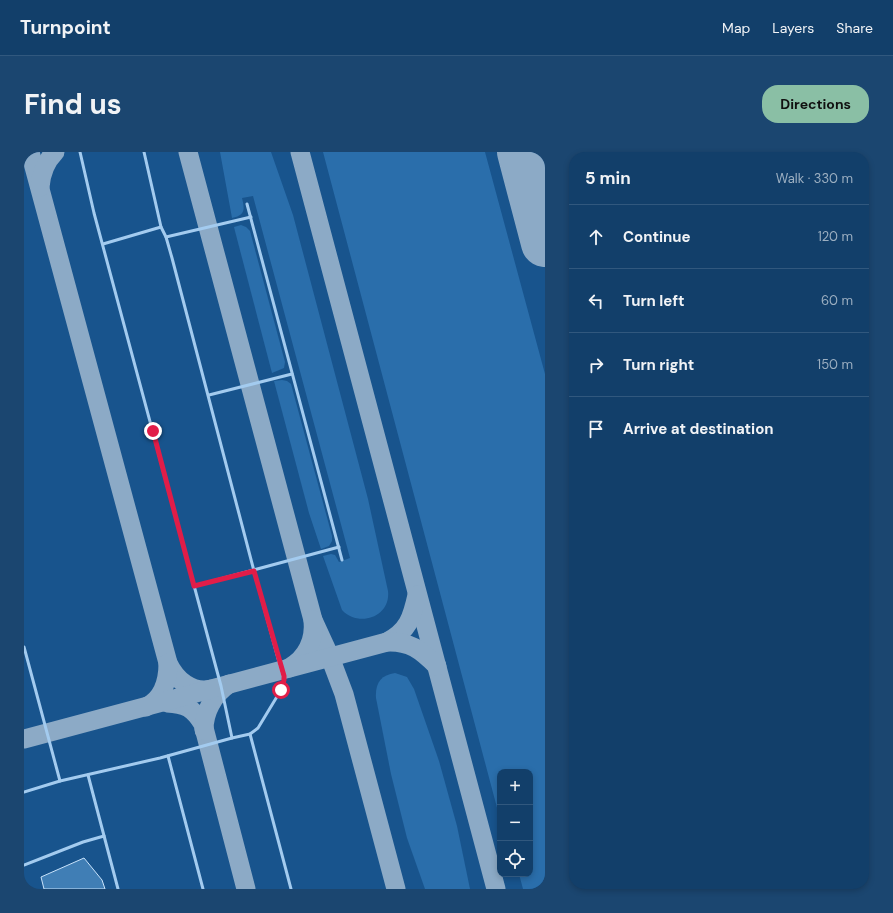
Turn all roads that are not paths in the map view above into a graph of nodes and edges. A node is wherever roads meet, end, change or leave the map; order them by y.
1 (80, 152) edge
2 (144, 152) edge
3 (247, 204) dead end
4 (251, 217) junction
5 (161, 227) junction
6 (166, 237) junction
7 (103, 244) junction
8 (292, 374) junction
9 (209, 395) junction
10 (338, 547) junction
11 (342, 560) dead end
12 (254, 571) junction
13 (194, 586) junction
14 (24, 647) edge
15 (250, 734) junction
16 (232, 738) junction
17 (168, 756) junction
18 (88, 774) junction
19 (60, 781) junction
20 (24, 792) edge
21 (104, 836) junction
22 (24, 866) edge
23 (118, 889) edge
24 (203, 889) edge
25 (291, 889) edge

1 - 7 lane
2 - 5 lane
3 - 4 lane
4 - 6 lane
4 - 8 lane
5 - 6 lane
5 - 7 lane
6 - 9 lane
7 - 13 lane
8 - 9 lane
8 - 10 lane
9 - 12 lane
10 - 11 lane
10 - 12 lane
12 - 13 lane
12 - 15 lane
13 - 16 lane
14 - 19 lane
15 - 16 lane
15 - 25 lane
16 - 17 lane
17 - 18 lane
17 - 24 lane
18 - 19 lane
18 - 21 lane
19 - 20 lane
21 - 22 lane
21 - 23 lane

